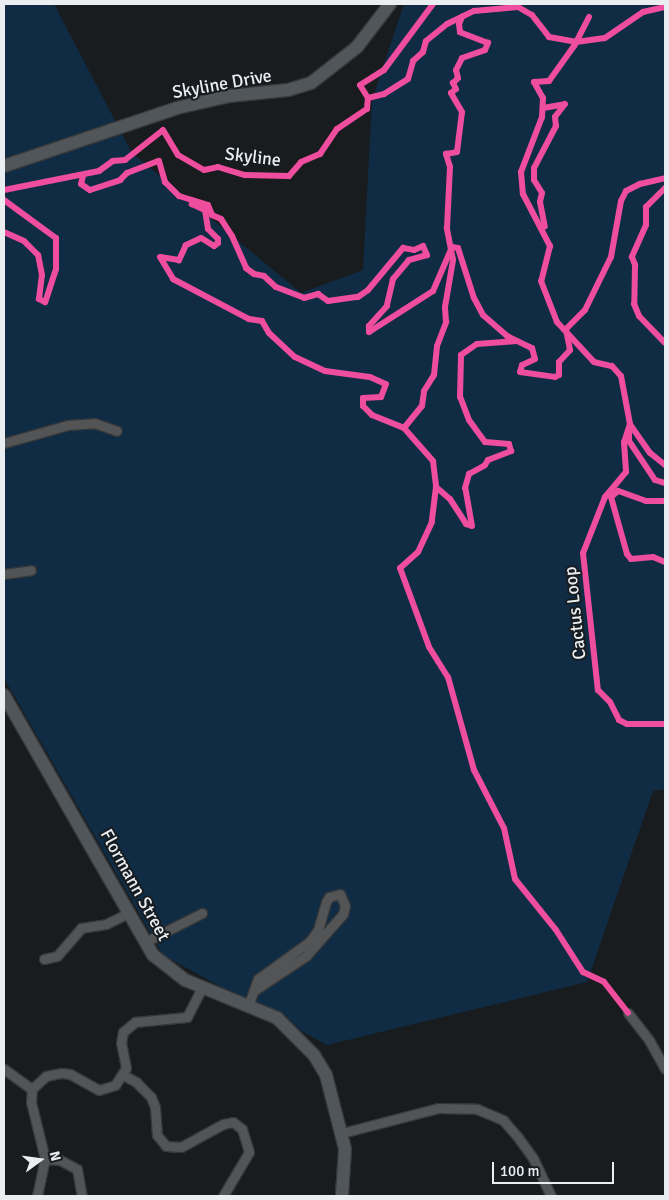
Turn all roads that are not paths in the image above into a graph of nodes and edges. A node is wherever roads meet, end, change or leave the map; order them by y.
1 (390, 4) edge
2 (4, 166) edge
3 (117, 431) dead end
4 (4, 443) edge
5 (31, 570) dead end
6 (4, 574) edge
7 (4, 695) edge
8 (129, 913) junction
9 (202, 913) dead end
10 (145, 942) junction
11 (44, 959) dead end
12 (202, 988) junction
13 (255, 990) junction
14 (248, 1006) junction
15 (628, 1013) dead end
16 (4, 1069) edge
17 (665, 1069) edge
18 (123, 1075) junction
19 (32, 1089) junction
20 (342, 1132) junction
21 (45, 1159) junction
22 (37, 1196) edge
23 (82, 1196) edge
24 (223, 1196) edge
25 (342, 1196) edge
26 (551, 1196) edge

1 - 2 street, Skyline Drive
3 - 4 street
5 - 6 street
7 - 8 street, Flormann Street
8 - 10 street, Flormann Street
8 - 11 street
9 - 10 street
10 - 12 street, Flormann Street
12 - 14 street, Flormann Street
12 - 18 street
13 - 13 street
13 - 14 street
14 - 20 street, Flormann Street
15 - 17 street
16 - 19 street
18 - 19 street
18 - 24 street
19 - 21 street
20 - 25 street, Flormann Street
20 - 26 street
21 - 22 street
21 - 23 street

